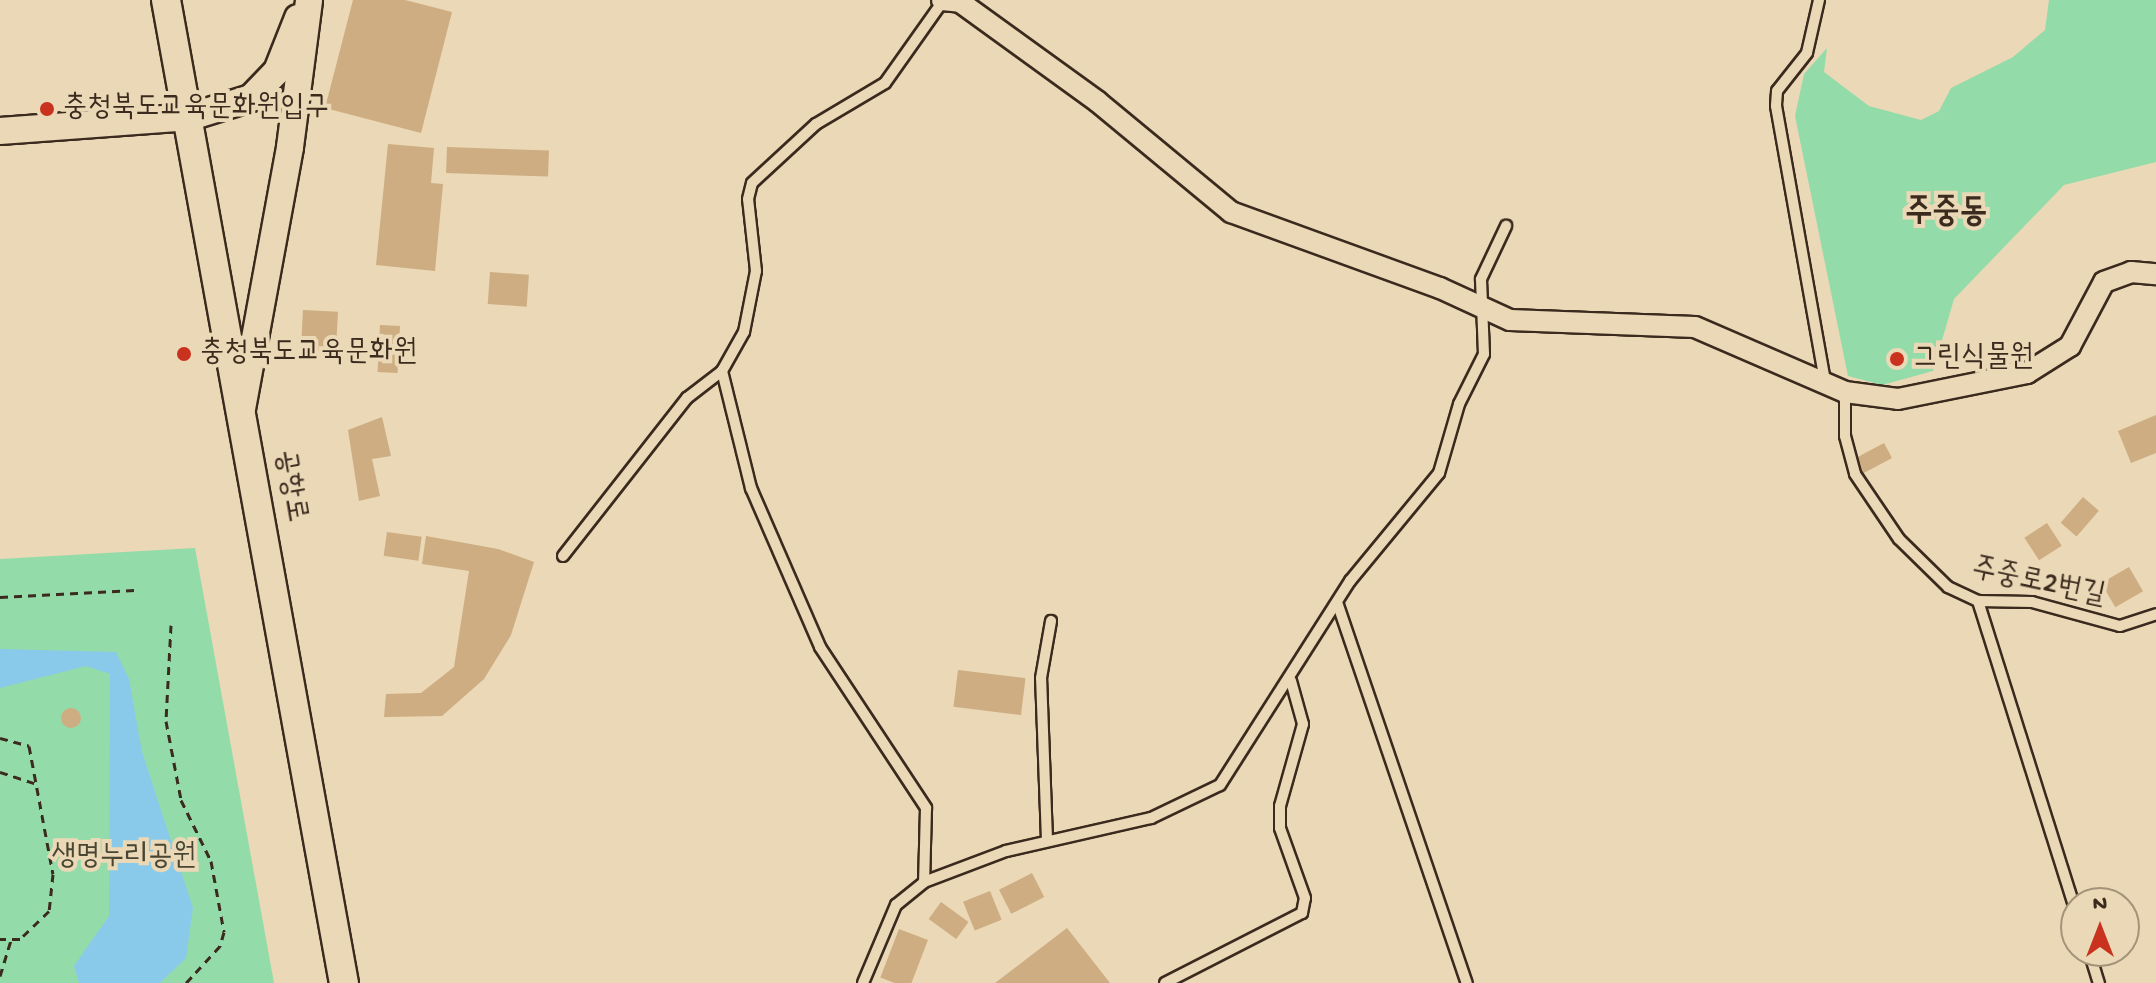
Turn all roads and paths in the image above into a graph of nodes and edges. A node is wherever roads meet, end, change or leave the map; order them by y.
1 (166, 0) edge
2 (308, 0) edge
3 (1819, 0) edge
4 (951, 1) edge
5 (190, 117) junction
6 (0, 131) edge
7 (1506, 226) dead end
8 (2156, 274) edge
9 (1481, 309) junction
10 (722, 371) junction
11 (1825, 382) junction
12 (1845, 392) junction
13 (242, 409) junction
14 (563, 556) dead end
15 (135, 590) dead end
16 (0, 597) edge
17 (1978, 601) junction
18 (1338, 605) junction
19 (2156, 614) edge
20 (1051, 621) dead end
21 (171, 625) dead end
22 (1291, 681) junction
23 (0, 738) edge
24 (0, 772) edge
25 (38, 784) junction
26 (1047, 840) junction
27 (924, 882) junction
28 (2068, 887) edge
29 (0, 939) edge
30 (11, 940) junction
31 (0, 976) edge
32 (186, 983) edge
33 (344, 983) edge
34 (863, 983) edge
35 (1165, 983) edge
36 (1467, 983) edge

1 - 5 main road, 공항로
2 - 5 street
2 - 13 street
3 - 11 lane
4 - 9 street
4 - 10 lane
5 - 6 street
5 - 13 main road, 공항로
7 - 9 lane
8 - 12 street
9 - 11 street
9 - 18 lane
10 - 14 lane
10 - 27 lane
11 - 12 street
12 - 17 lane, 주중로2번길
13 - 33 main road, 공항로
15 - 16 path
17 - 19 lane, 주중로2번길
17 - 28 lane
18 - 22 lane
18 - 36 lane
20 - 26 lane
21 - 32 path
22 - 26 lane
22 - 35 lane
23 - 25 path
24 - 25 path
25 - 30 path
26 - 27 lane
27 - 34 lane
29 - 30 path
30 - 31 path

